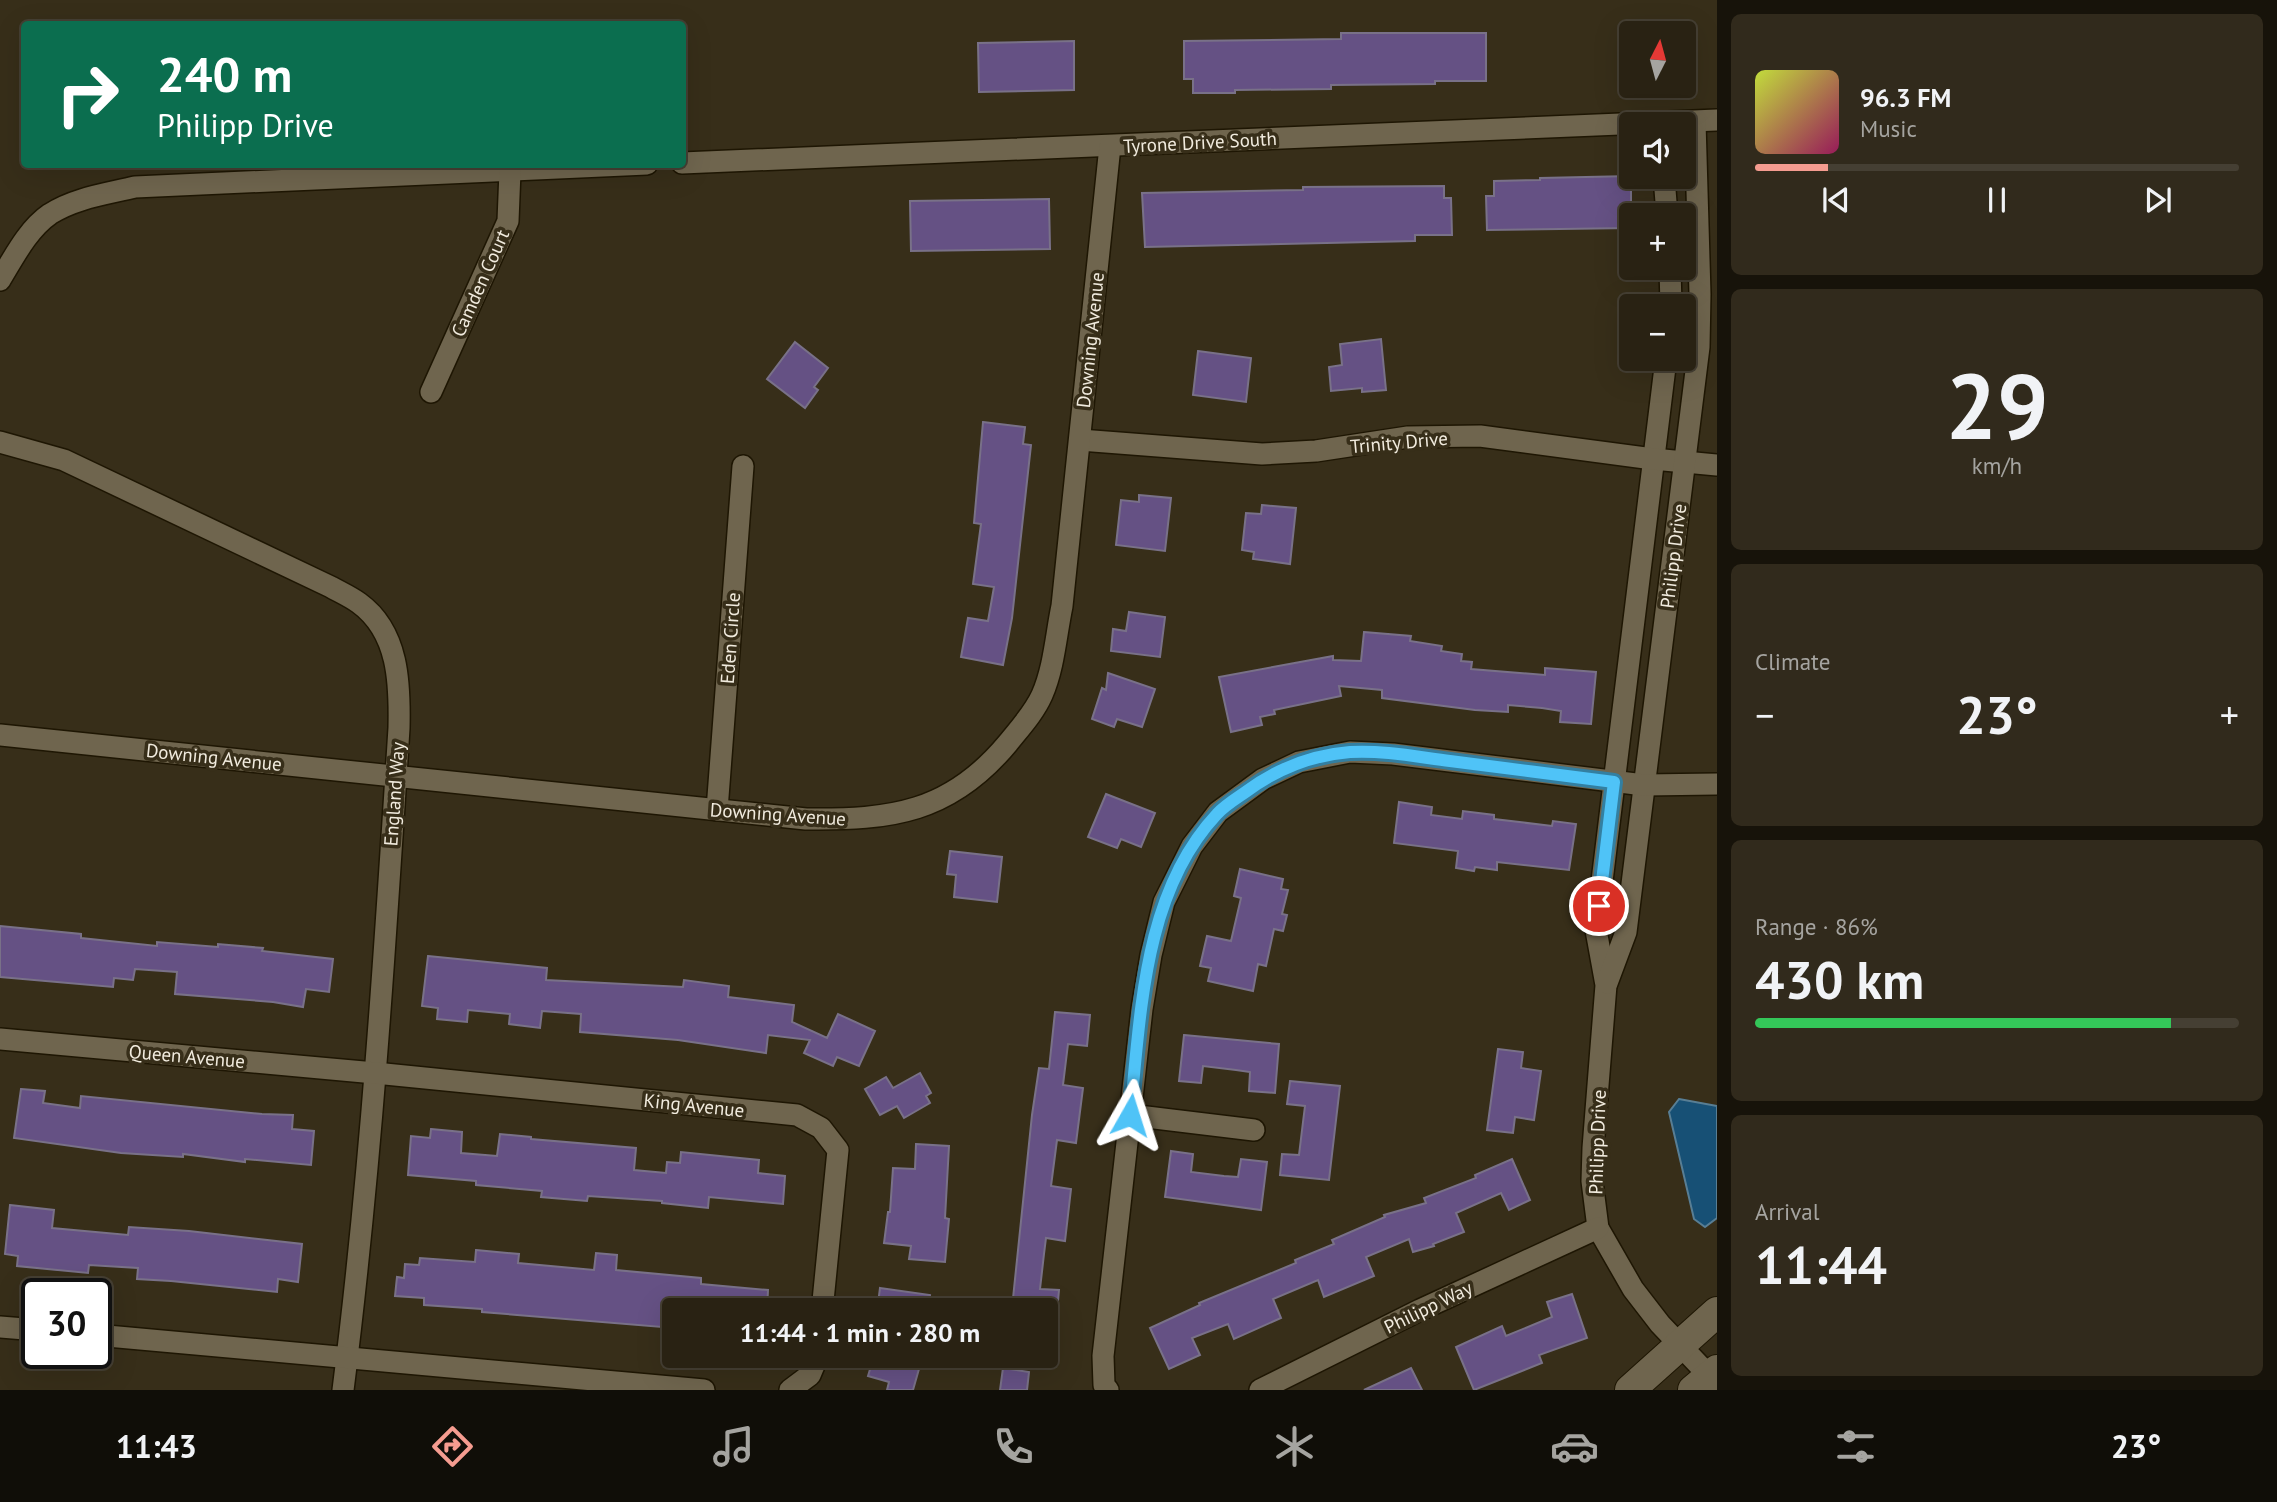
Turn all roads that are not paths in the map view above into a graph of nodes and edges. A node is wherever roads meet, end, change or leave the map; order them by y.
1 (1717, 120) edge
2 (1696, 122) edge
3 (1619, 125) edge
4 (1110, 146) junction
5 (1696, 162) edge
6 (686, 163) edge
7 (569, 168) edge
8 (510, 171) junction
9 (0, 280) edge
10 (1664, 371) edge
11 (431, 392) dead end
12 (1080, 440) junction
13 (0, 442) edge
14 (1653, 459) junction
15 (1685, 462) junction
16 (1717, 465) edge
17 (743, 466) dead end
18 (0, 734) edge
19 (396, 776) junction
20 (1614, 782) junction
21 (1717, 784) edge
22 (1644, 785) junction
23 (717, 810) junction
24 (1606, 985) junction
25 (0, 1039) edge
26 (375, 1073) junction
27 (1130, 1115) junction
28 (1255, 1130) dead end
29 (1598, 1227) junction
30 (823, 1298) edge
31 (1717, 1312) edge
32 (0, 1326) edge
33 (21, 1328) edge
34 (112, 1336) edge
35 (1680, 1344) junction
36 (347, 1358) junction
37 (813, 1368) edge
38 (1709, 1380) edge
39 (343, 1390) edge
40 (704, 1390) edge
41 (790, 1390) edge
42 (1108, 1390) edge
43 (1260, 1390) edge
44 (1630, 1390) edge

1 - 2 street, Tyrone Drive South
3 - 4 street, Tyrone Drive South
4 - 6 street, Tyrone Drive South
4 - 12 street, Downing Avenue
5 - 15 street, Philipp Drive
7 - 8 street
8 - 9 street
8 - 11 street, Camden Court
10 - 14 street, Philipp Drive
12 - 14 street, Trinity Drive
12 - 23 street, Downing Avenue
13 - 19 street, England Way
14 - 15 street, Trinity Drive
14 - 20 street, Philipp Drive
15 - 16 street, Trinity Drive
15 - 22 street, Philipp Drive
17 - 23 street, Eden Circle
18 - 19 street, Downing Avenue
19 - 23 street, Downing Avenue
19 - 26 street, England Way
20 - 22 street
20 - 24 street, Philipp Drive
20 - 27 street
21 - 22 street
22 - 24 street, Philipp Drive
24 - 29 street, Philipp Drive
25 - 26 street, Queen Avenue
26 - 30 street, King Avenue
26 - 36 street, England Way
27 - 28 street
27 - 42 street
29 - 35 street, Philipp Drive
29 - 43 street, Philipp Way
31 - 35 street
32 - 33 street
34 - 36 street
35 - 38 street, Philipp Drive
35 - 44 street
36 - 39 street, England Way
36 - 40 street
37 - 41 street

